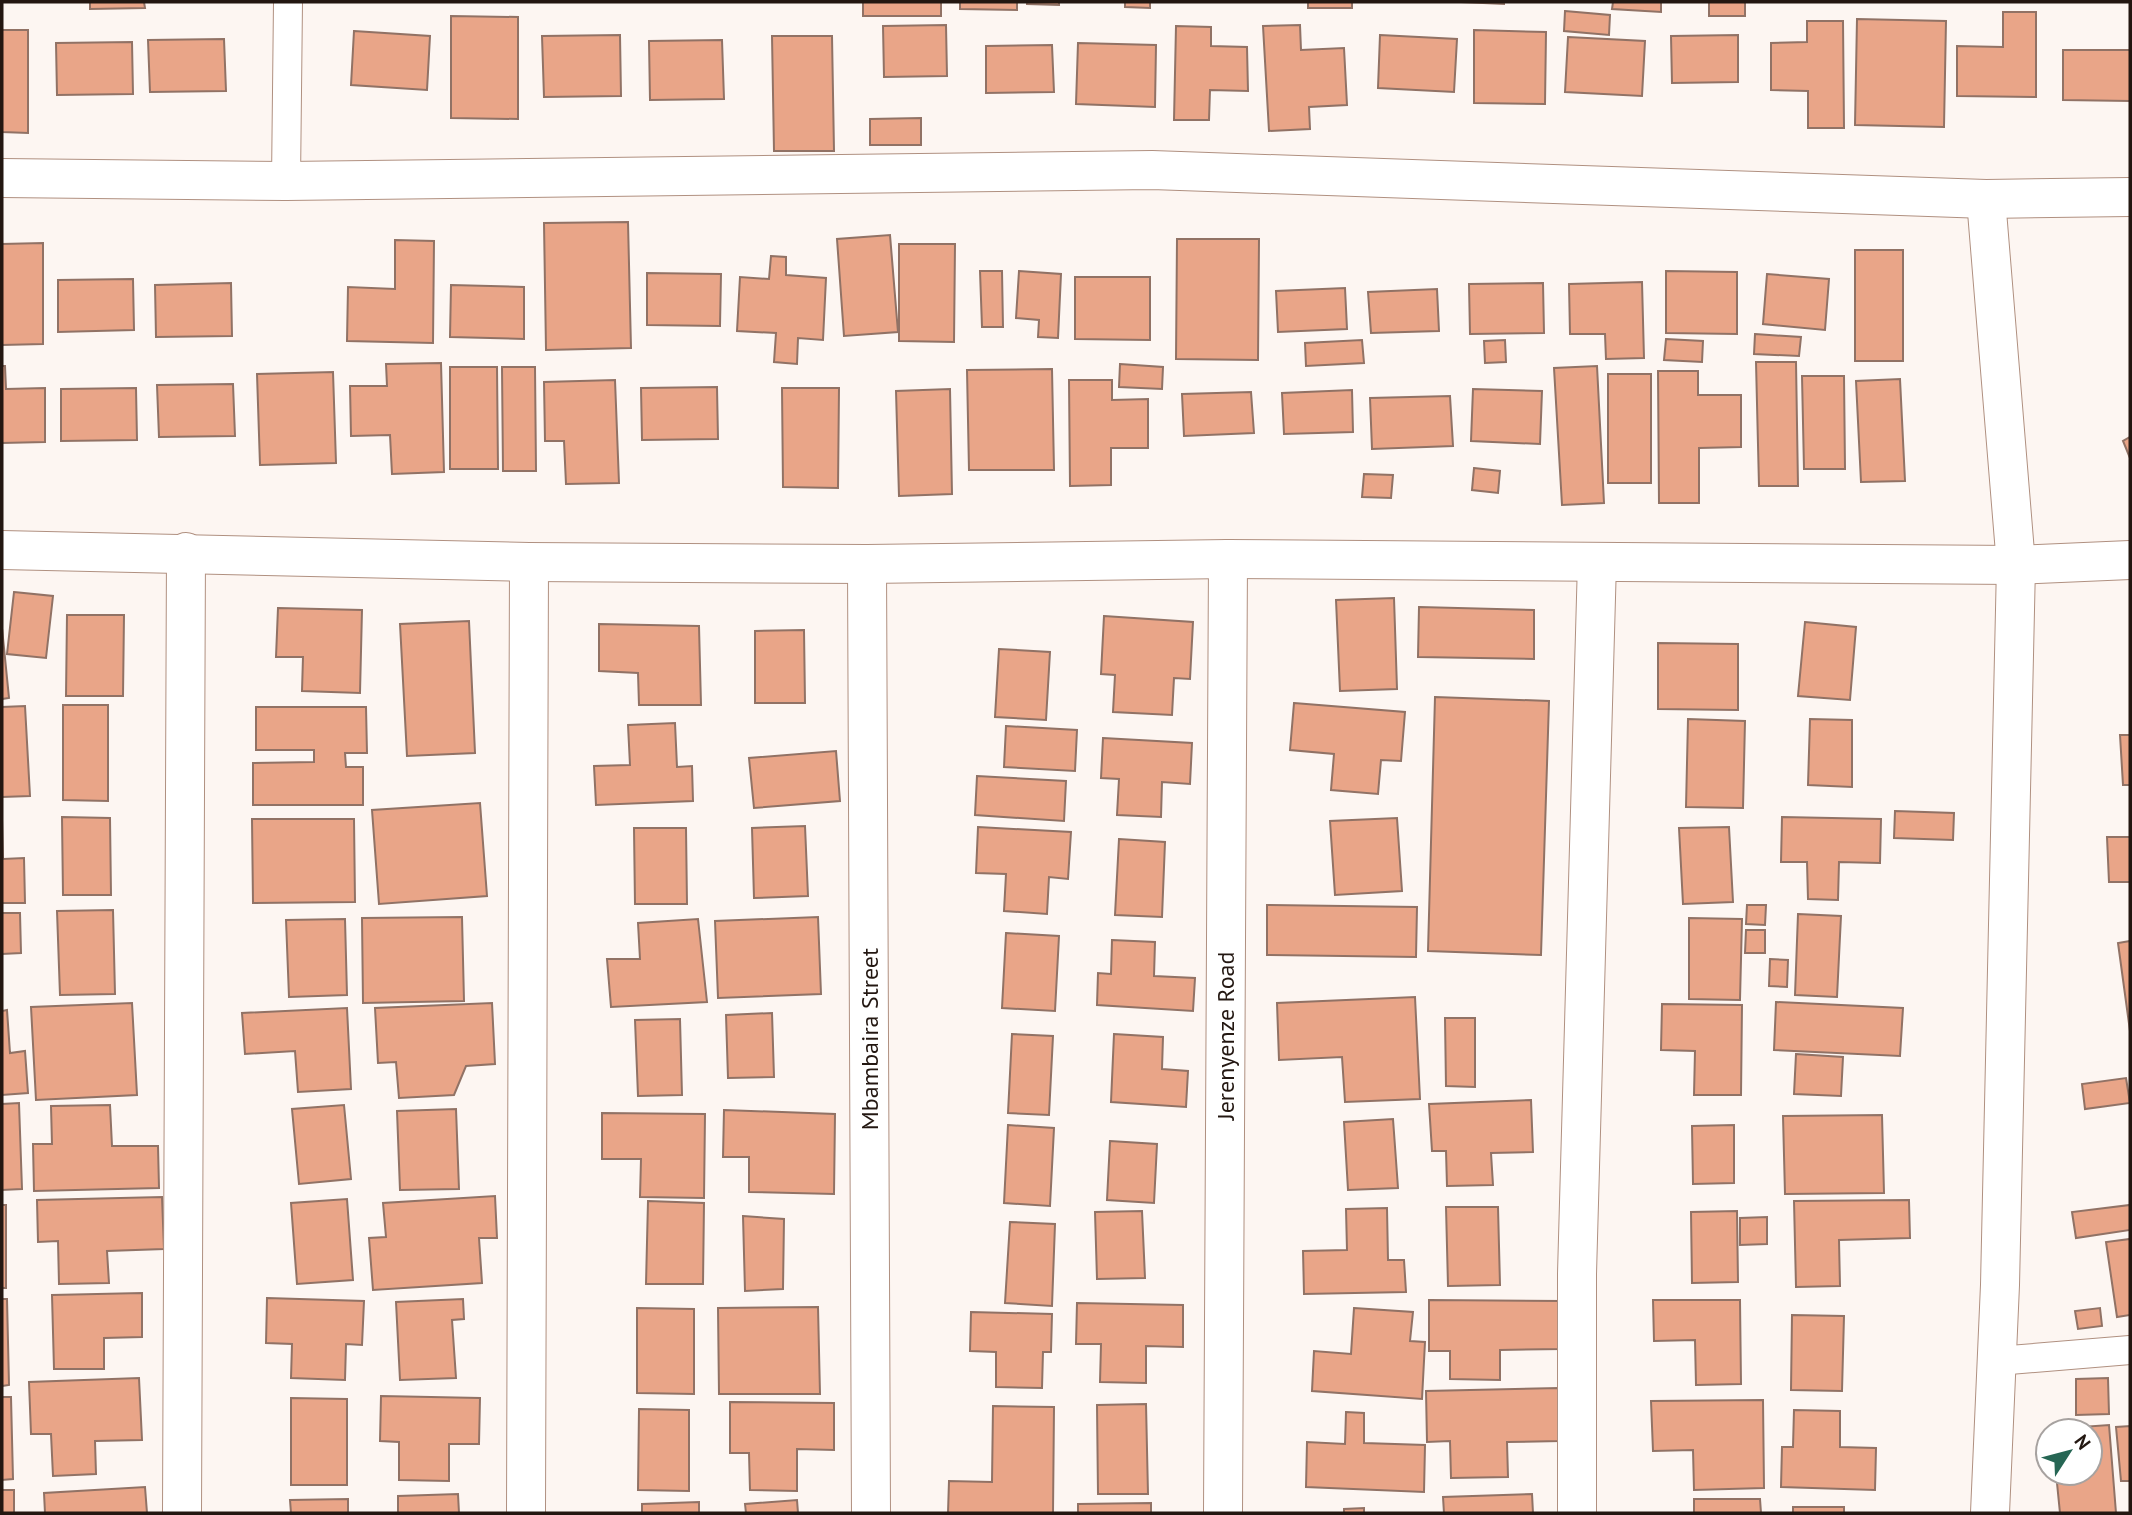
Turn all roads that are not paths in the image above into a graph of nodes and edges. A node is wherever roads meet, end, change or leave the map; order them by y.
1 (288, 2) edge
2 (2, 178) edge
3 (286, 181) junction
4 (2130, 197) edge
5 (1986, 199) junction
6 (2, 550) edge
7 (186, 552) junction
8 (1228, 559) junction
9 (2130, 560) edge
10 (529, 562) junction
11 (1597, 562) junction
12 (867, 564) junction
13 (2017, 565) junction
14 (2130, 1350) edge
15 (1997, 1361) junction
16 (182, 1513) edge
17 (526, 1513) edge
18 (871, 1513) edge
19 (1223, 1513) edge
20 (1577, 1513) edge
21 (1990, 1513) edge

1 - 3 lane
2 - 3 street
3 - 5 street
4 - 5 street
5 - 13 street
6 - 7 street
7 - 10 street
7 - 16 street
8 - 11 street
8 - 12 street
8 - 19 street, Jerenyenze Road
9 - 13 street
10 - 12 street
10 - 17 street
11 - 13 street
11 - 20 street
12 - 18 street, Mbambaira Street
13 - 15 street
14 - 15 lane
15 - 21 street

